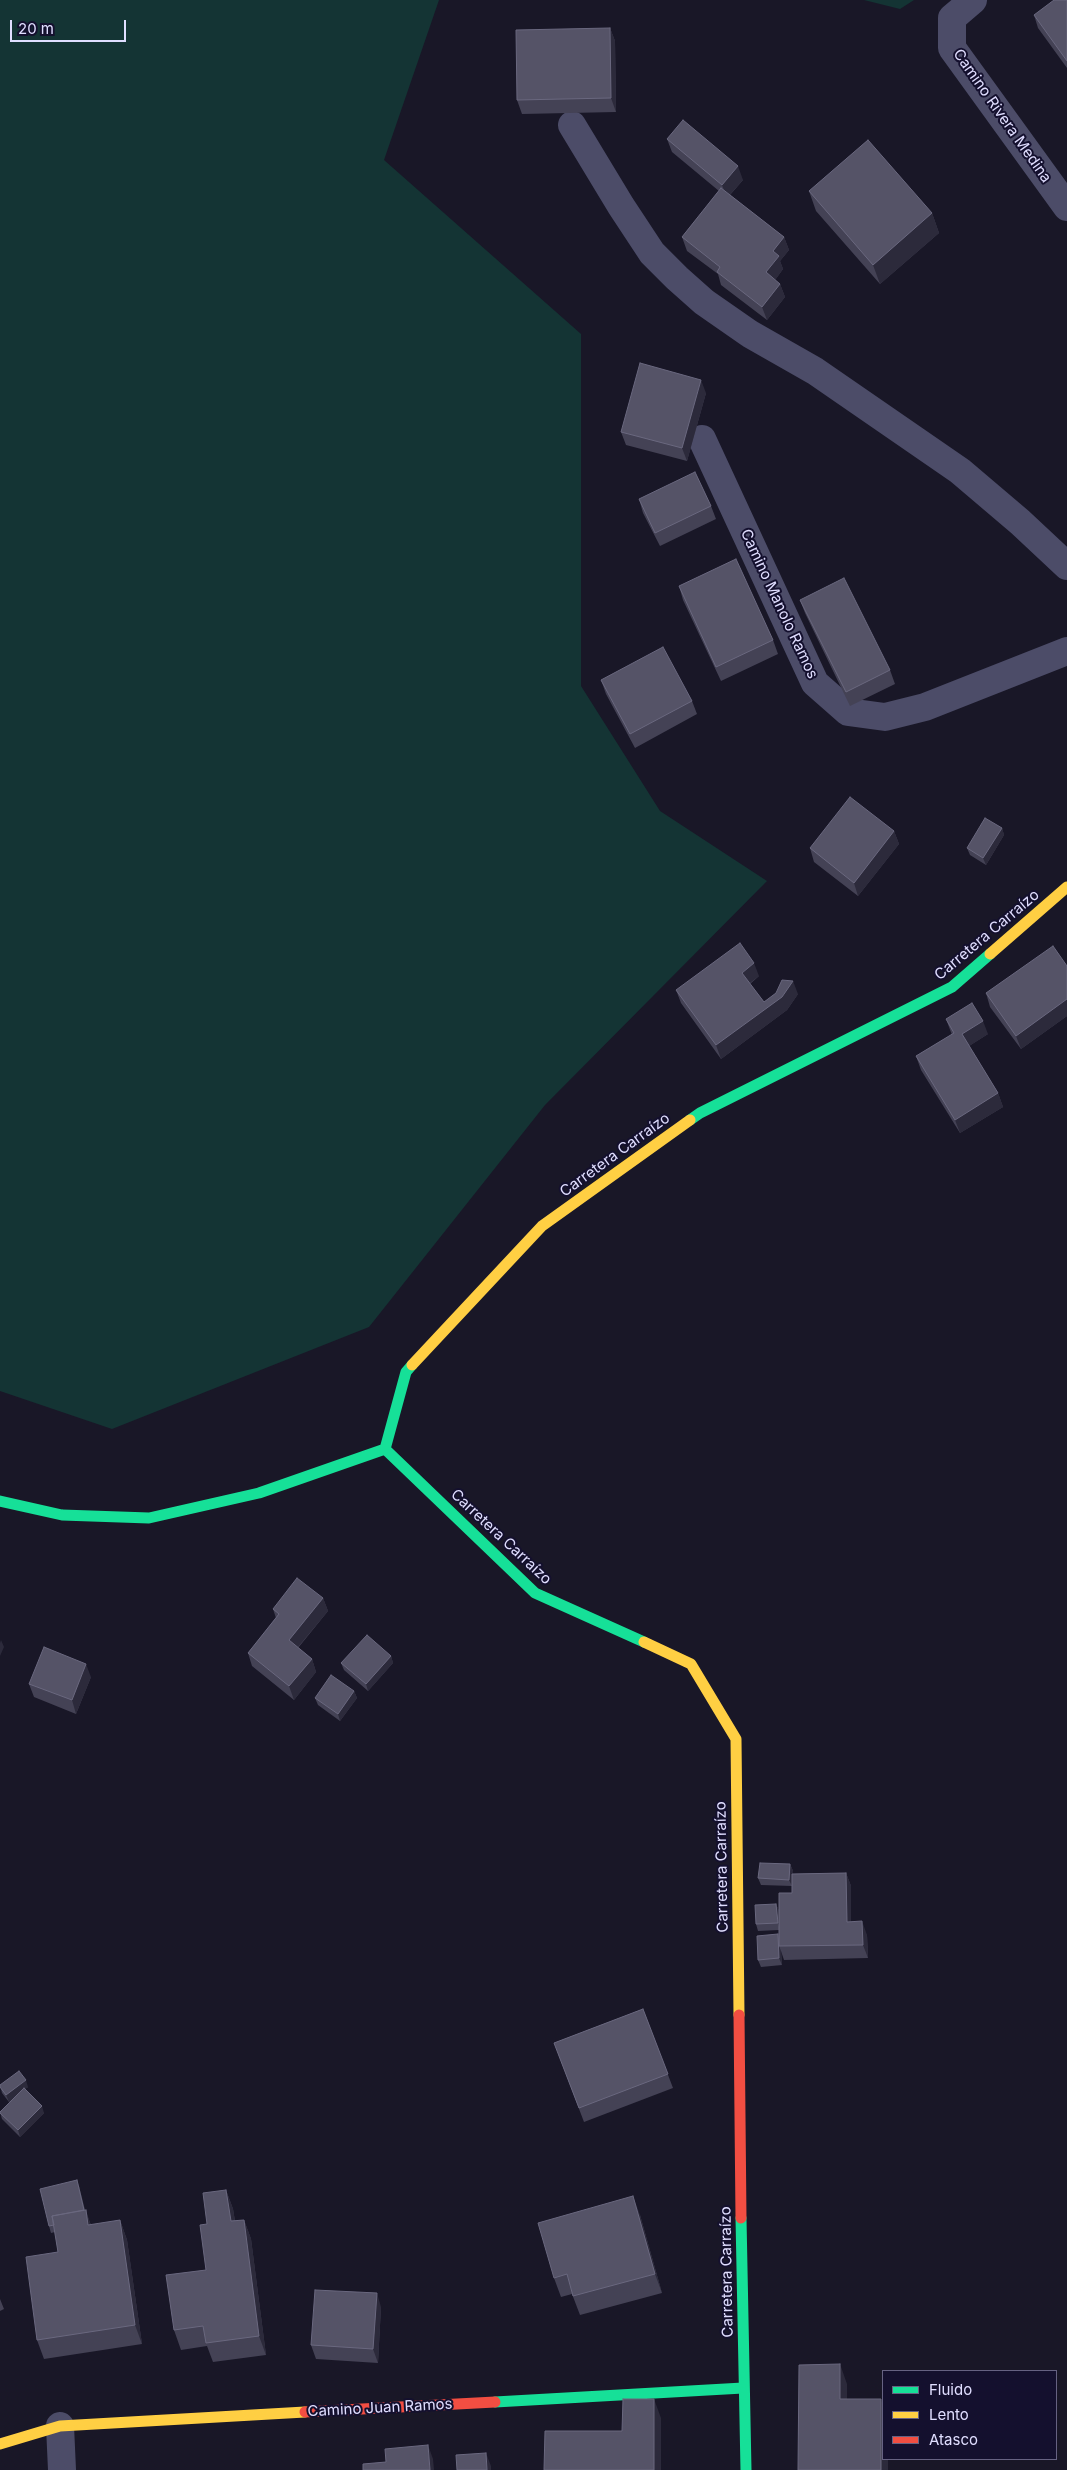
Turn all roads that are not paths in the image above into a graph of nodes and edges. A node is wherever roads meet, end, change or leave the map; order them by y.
1 (973, 0) edge
2 (572, 124) dead end
3 (1067, 207) edge
4 (702, 439) dead end
5 (1067, 566) edge
6 (1067, 651) edge
7 (1067, 887) edge
8 (385, 1448) junction
9 (0, 1501) edge
10 (743, 2388) junction
11 (60, 2426) junction
12 (0, 2444) edge
13 (62, 2470) edge
14 (746, 2470) edge

1 - 3 street, Camino Rivera Medina
2 - 5 street
4 - 6 street, Camino Manolo Ramos
7 - 8 street, Carretera Carraízo
8 - 9 street
8 - 10 street, Carretera Carraízo
10 - 11 street, Camino Juan Ramos
10 - 14 street, Carretera Carraízo
11 - 12 street, Camino Juan Ramos
11 - 13 street

